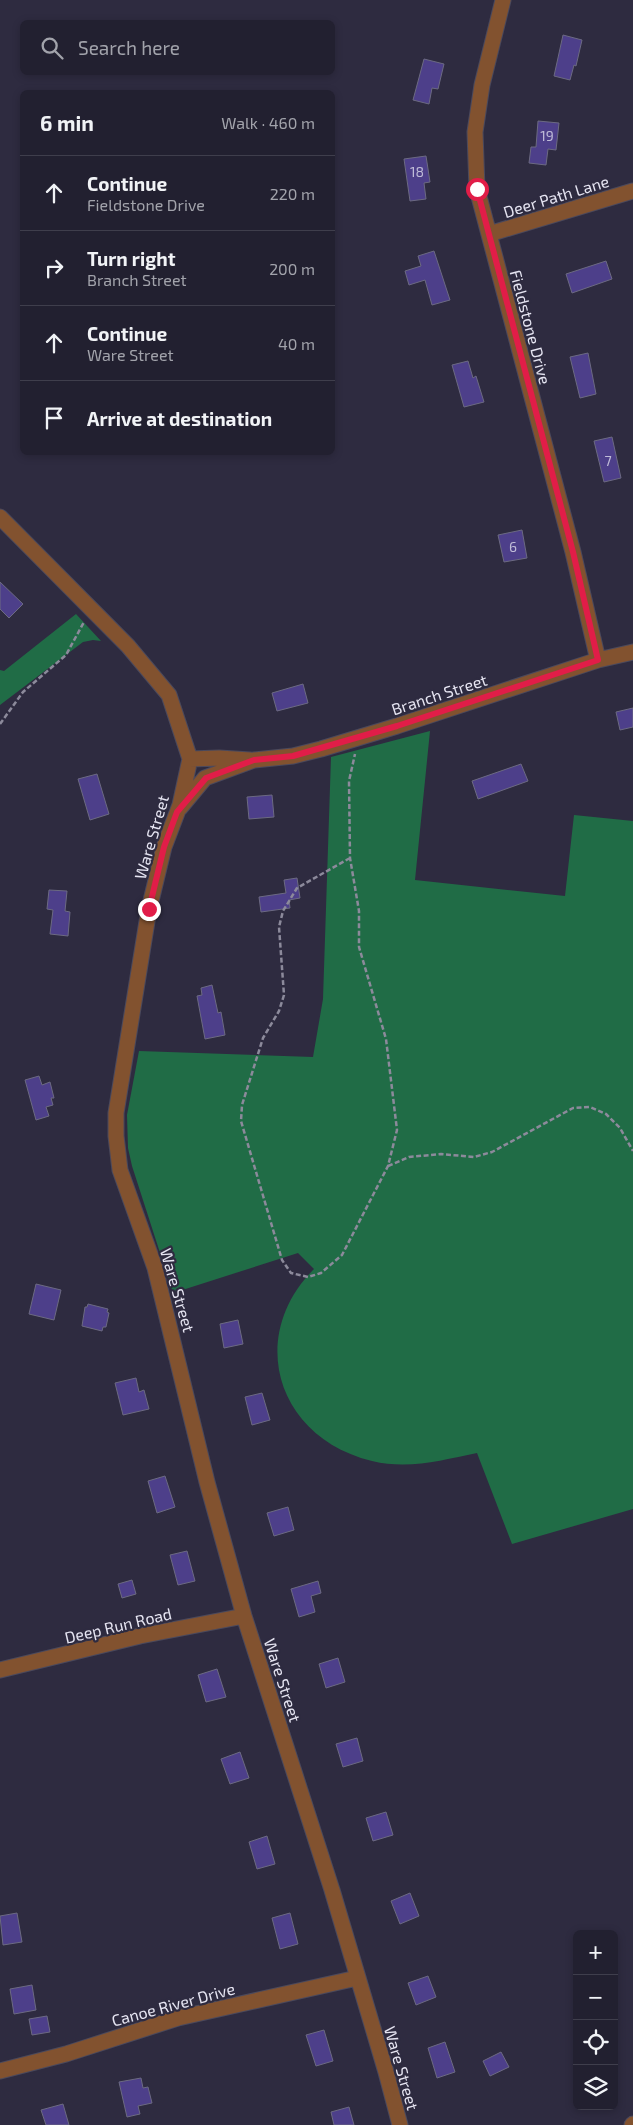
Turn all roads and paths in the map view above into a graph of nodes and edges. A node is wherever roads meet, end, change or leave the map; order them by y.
1 (503, 0) edge
2 (633, 191) edge
3 (489, 234) junction
4 (0, 517) edge
5 (84, 622) dead end
6 (633, 652) edge
7 (598, 660) junction
8 (0, 724) edge
9 (358, 738) junction
10 (190, 759) junction
11 (254, 760) junction
12 (177, 812) junction
13 (350, 858) junction
14 (633, 1151) edge
15 (388, 1166) junction
16 (244, 1616) junction
17 (0, 1670) edge
18 (357, 1978) junction
19 (0, 2071) edge
20 (400, 2125) edge

1 - 3 street, Fieldstone Drive
2 - 3 street, Deer Path Lane
3 - 7 street, Fieldstone Drive
4 - 10 street
5 - 8 path
6 - 7 street, Branch Street
7 - 9 street, Branch Street
9 - 11 street, Branch Street
9 - 13 path
10 - 11 street, Branch Street
10 - 12 street, Ware Street
11 - 12 street, Branch Street
12 - 16 street, Ware Street
13 - 15 path
13 - 15 path
14 - 15 path
16 - 17 street, Deep Run Road
16 - 18 street, Ware Street
18 - 19 street, Canoe River Drive
18 - 20 street, Ware Street

